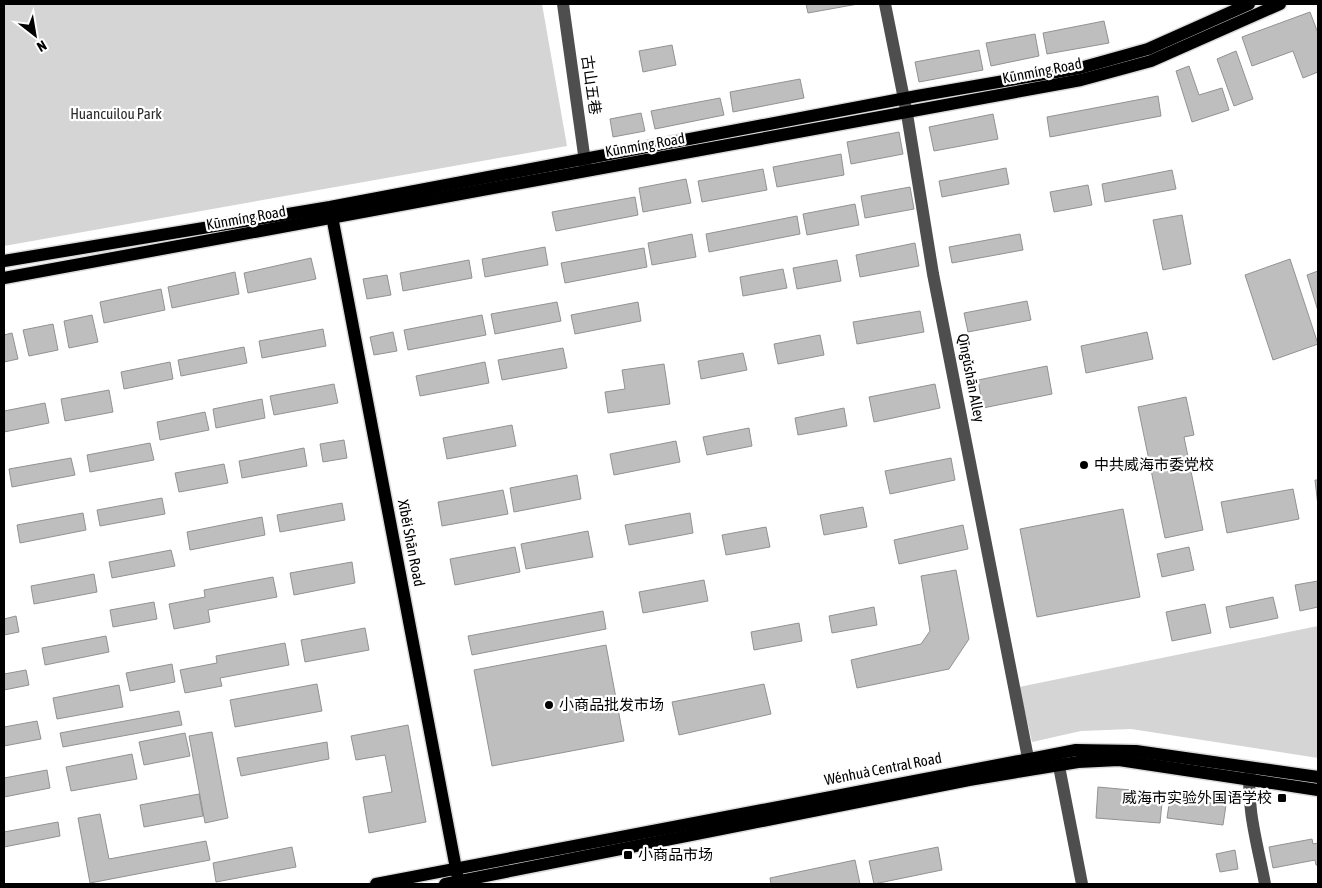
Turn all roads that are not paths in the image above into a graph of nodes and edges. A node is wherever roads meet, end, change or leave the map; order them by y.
1 (563, 4) edge
2 (886, 4) edge
3 (1250, 4) edge
4 (1280, 4) edge
5 (904, 98) junction
6 (907, 114) junction
7 (585, 159) junction
8 (587, 172) junction
9 (331, 213) junction
10 (4, 261) edge
11 (4, 278) edge
12 (1028, 758) junction
13 (1058, 759) junction
14 (1251, 766) junction
15 (1318, 777) edge
16 (1249, 780) junction
17 (1318, 790) edge
18 (456, 868) junction
19 (458, 883) edge
20 (376, 884) edge
21 (445, 884) edge
22 (1082, 884) edge
23 (1265, 884) edge

1 - 7 street, 古山五巷
2 - 5 street, Qīngǔshān Alley
3 - 5 main road, Kūnmíng Road
4 - 6 main road, Kūnmíng Road
5 - 6 street, Qīngǔshān Alley
5 - 7 main road, Kūnmíng Road
6 - 8 main road, Kūnmíng Road
6 - 12 street, Qīngǔshān Alley
7 - 8 street, 古山五巷
7 - 9 main road, Kūnmíng Road
8 - 9 main road, Kūnmíng Road
9 - 10 main road, Kūnmíng Road
9 - 11 main road, Kūnmíng Road
9 - 18 main road, Xīběi Shān Road
12 - 13 main road, Wénhuà Central Road
12 - 18 main road, Wénhuà Central Road
13 - 14 main road, Wénhuà Central Road
13 - 16 main road
13 - 19 main road
13 - 22 street
14 - 15 main road, Wénhuà Central Road
14 - 16 street
16 - 17 main road
16 - 23 street
18 - 19 main road, Xīběi Shān Road
18 - 20 main road, Wénhuà Central Road
19 - 21 main road

